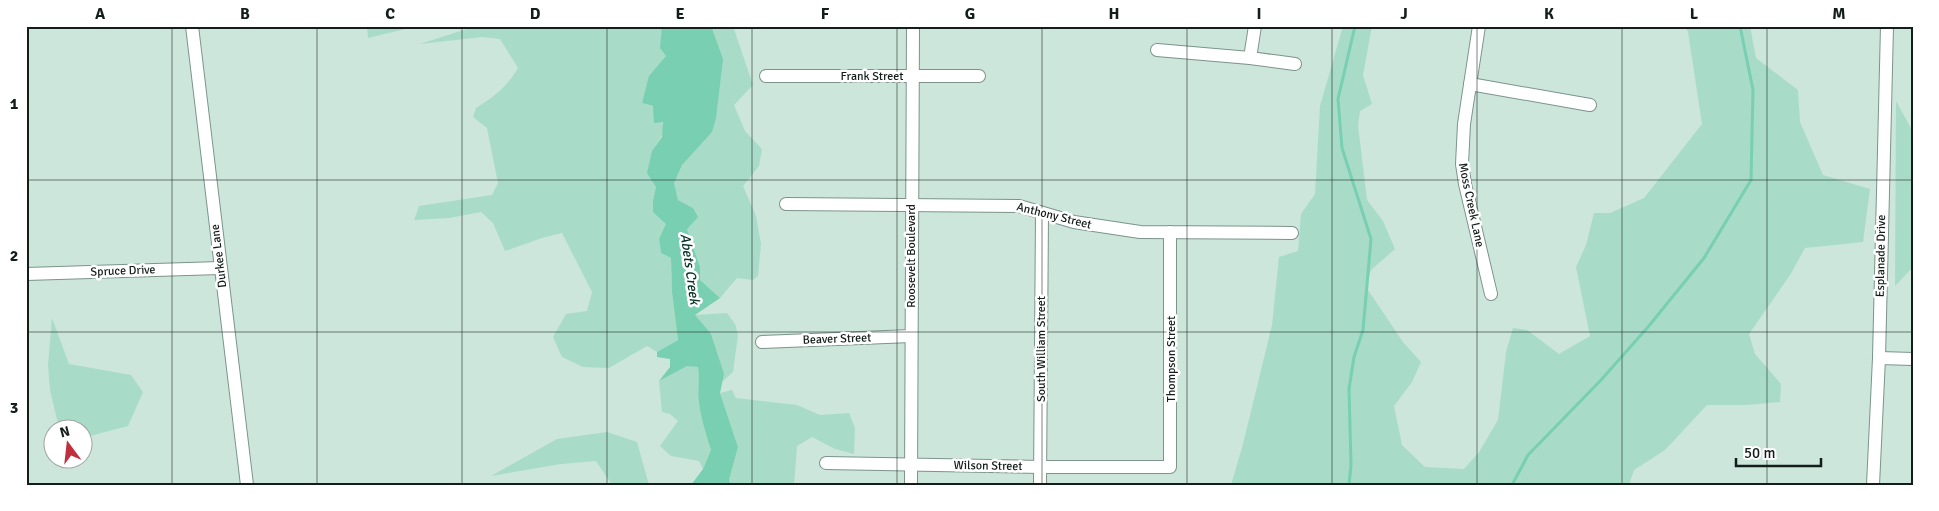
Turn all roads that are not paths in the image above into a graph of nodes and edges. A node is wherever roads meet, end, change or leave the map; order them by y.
1 (192, 26) edge
2 (913, 26) edge
3 (1255, 26) edge
4 (1479, 26) edge
5 (1887, 26) edge
6 (1157, 50) dead end
7 (1250, 58) junction
8 (1295, 64) dead end
9 (766, 76) dead end
10 (912, 76) junction
11 (979, 76) dead end
12 (1470, 84) junction
13 (1590, 104) dead end
14 (786, 204) dead end
15 (912, 206) junction
16 (1042, 213) junction
17 (1170, 232) junction
18 (1292, 234) dead end
19 (220, 268) junction
20 (26, 274) edge
21 (1491, 294) dead end
22 (911, 336) junction
23 (762, 342) dead end
24 (1879, 358) junction
25 (1913, 359) edge
26 (826, 463) dead end
27 (910, 464) junction
28 (1150, 466) joint
29 (1040, 468) junction
30 (247, 485) edge
31 (910, 485) edge
32 (1040, 485) edge
33 (1873, 485) edge

1 - 19 street, Durkee Lane
2 - 10 street, Roosevelt Boulevard
3 - 7 street
4 - 12 street, Moss Creek Lane
5 - 24 street, Esplanade Drive
6 - 7 street
7 - 8 street
9 - 10 street, Frank Street
10 - 11 street, Frank Street
10 - 15 street, Roosevelt Boulevard
12 - 13 street
12 - 21 street, Moss Creek Lane
14 - 15 street, Anthony Street
15 - 16 street, Anthony Street
15 - 22 street, Roosevelt Boulevard
16 - 17 street, Anthony Street
16 - 29 street, South William Street
17 - 18 street, Anthony Street
17 - 28 street, Thompson Street
19 - 20 street, Spruce Drive
19 - 30 street, Durkee Lane
22 - 23 street, Beaver Street
22 - 27 street, Roosevelt Boulevard
24 - 25 street
24 - 33 street, Esplanade Drive
26 - 27 street, Wilson Street
27 - 29 street, Wilson Street
27 - 31 street, Roosevelt Boulevard
28 - 29 street, Wilson Street
29 - 32 street, South William Street

